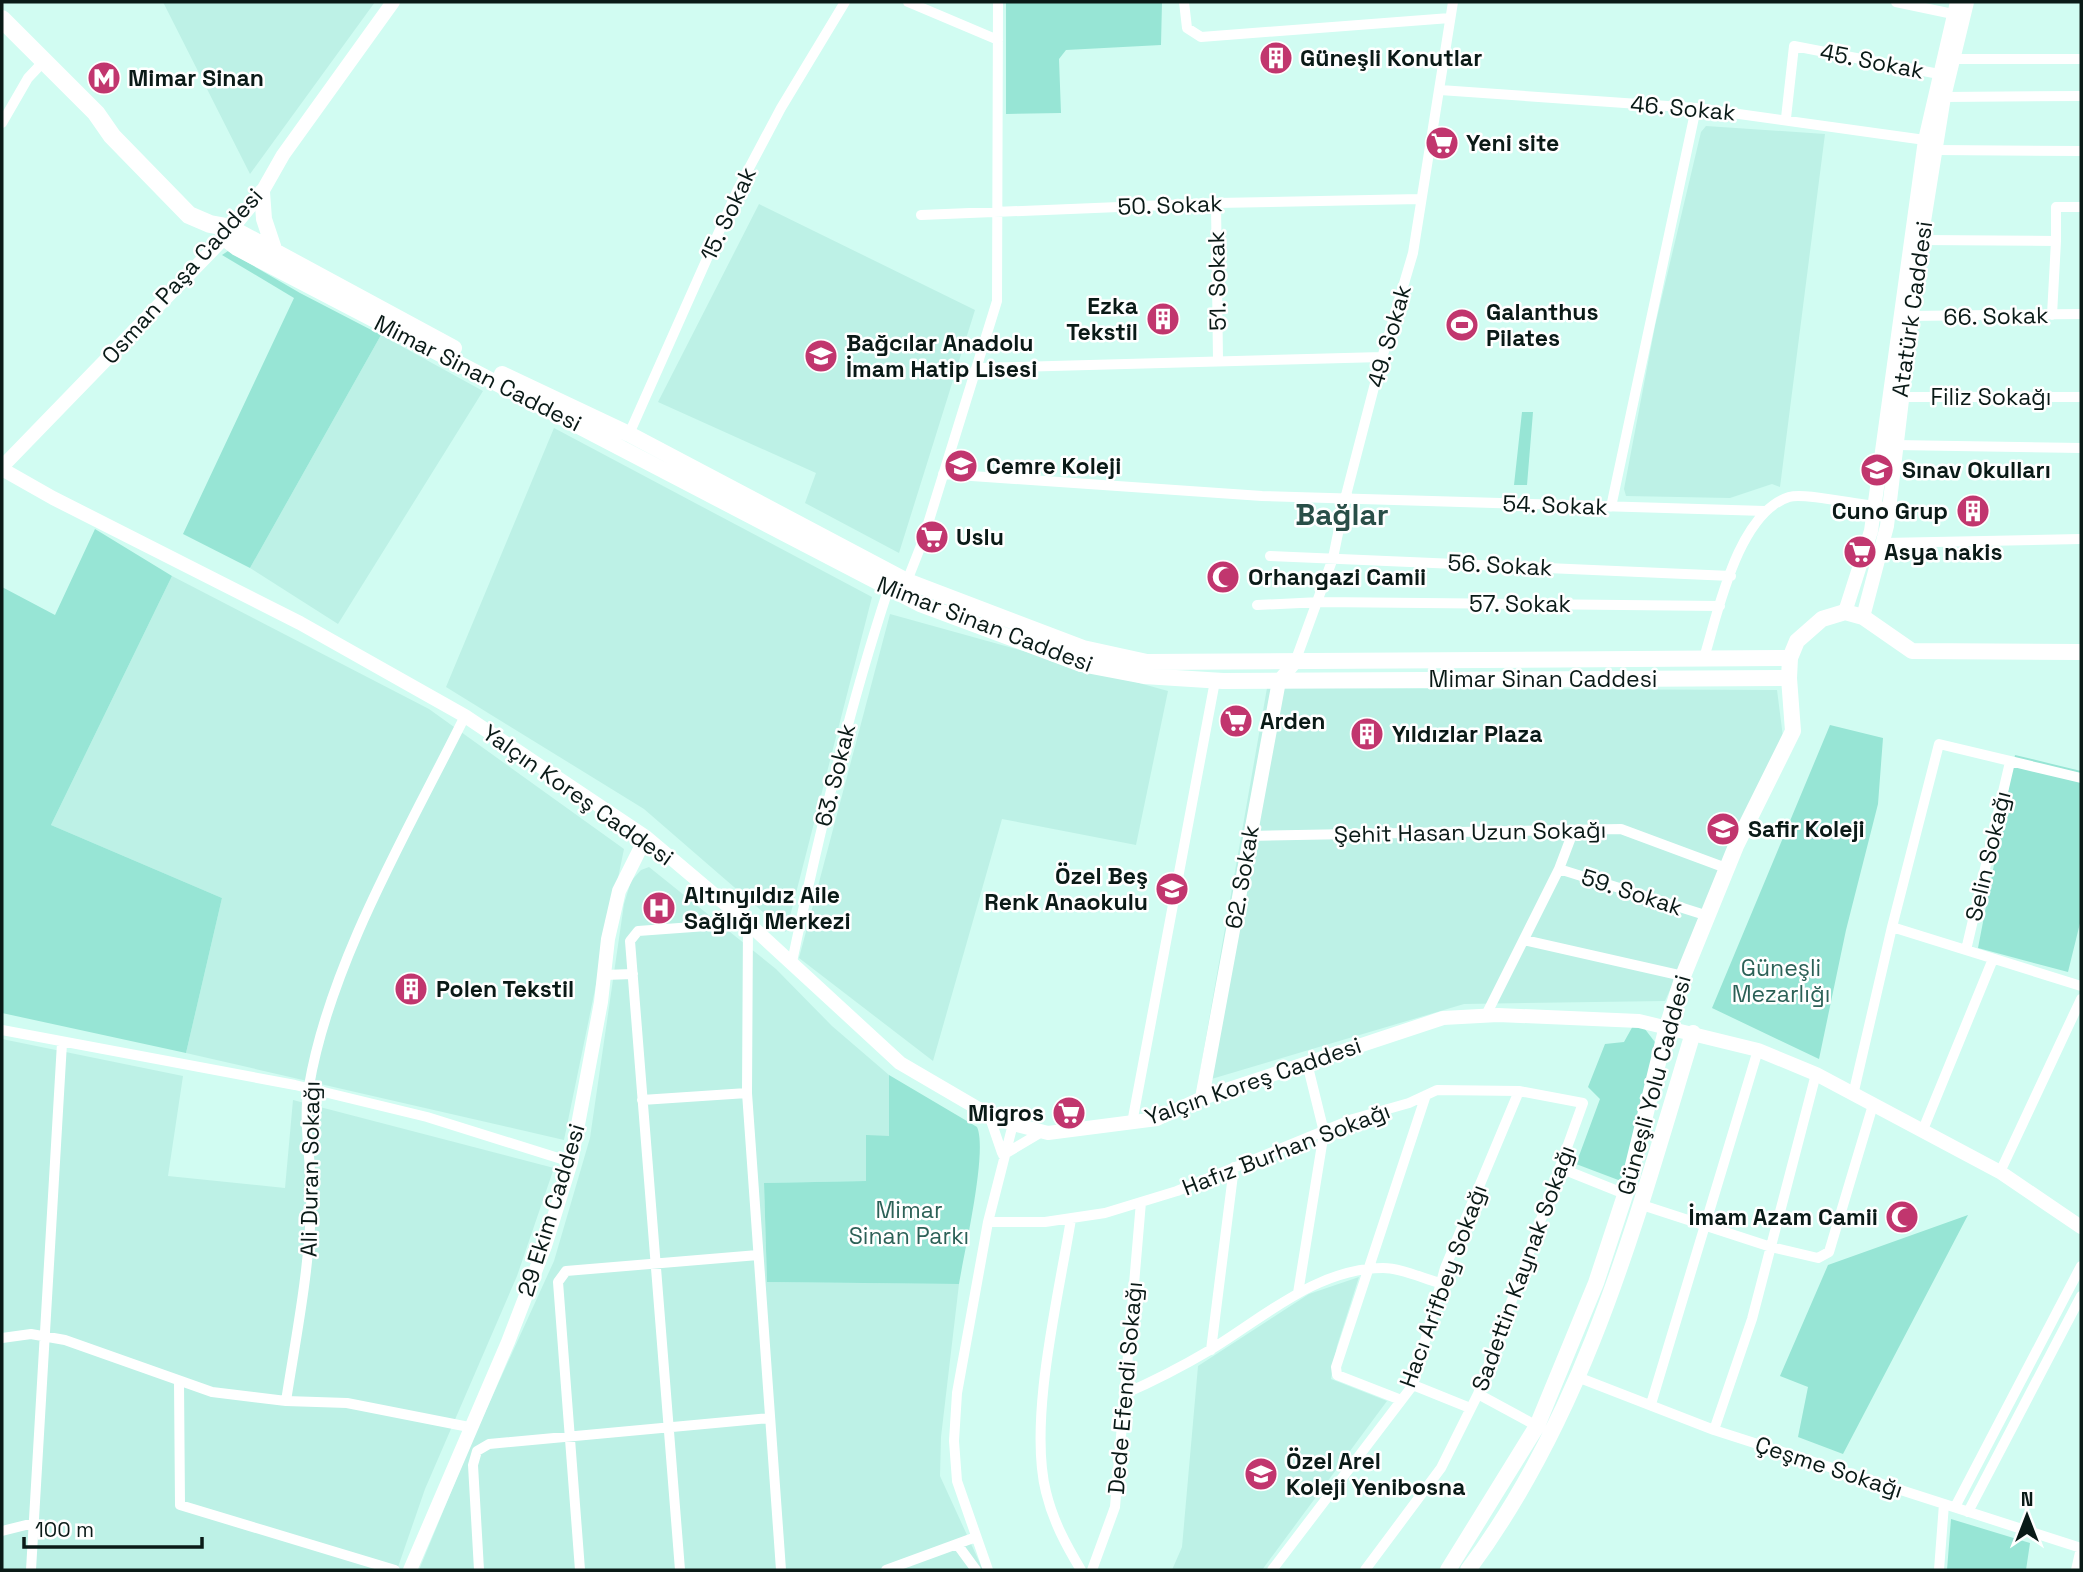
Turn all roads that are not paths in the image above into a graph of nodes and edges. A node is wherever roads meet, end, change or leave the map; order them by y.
1 (393, 2) edge
2 (845, 2) edge
3 (908, 2) edge
4 (998, 2) edge
5 (1184, 2) edge
6 (1453, 2) edge
7 (1896, 2) edge
8 (1967, 2) edge
9 (1955, 8) edge
10 (1450, 18) junction
11 (2, 19) edge
12 (998, 40) junction
13 (1953, 59) junction
14 (2081, 59) edge
15 (45, 60) junction
16 (1939, 75) junction
17 (1440, 90) junction
18 (2081, 96) edge
19 (1944, 97) junction
20 (13, 101) junction
21 (1696, 108) junction
22 (2, 109) edge
23 (1786, 118) junction
24 (2, 123) edge
25 (1931, 145) junction
26 (2081, 151) edge
27 (262, 192) junction
28 (1420, 199) junction
29 (1216, 203) junction
30 (2081, 207) edge
31 (997, 211) junction
32 (921, 215) dead end
33 (228, 233) junction
34 (1921, 240) junction
35 (2056, 241) junction
36 (275, 252) junction
37 (2081, 314) edge
38 (2052, 315) junction
39 (1910, 316) junction
40 (1382, 356) junction
41 (1218, 360) junction
42 (978, 368) junction
43 (1900, 397) junction
44 (2081, 397) edge
45 (629, 434) junction
46 (1894, 445) junction
47 (2081, 448) edge
48 (2, 468) edge
49 (943, 474) junction
50 (1345, 499) junction
51 (1882, 506) junction
52 (1611, 507) junction
53 (1765, 511) junction
54 (2081, 539) edge
55 (1884, 543) junction
56 (1270, 556) dead end
57 (1333, 558) junction
58 (1731, 576) junction
59 (907, 581) junction
60 (888, 590) junction
61 (1320, 602) junction
62 (1257, 605) dead end
63 (1720, 606) junction
64 (1845, 612) junction
65 (1863, 617) junction
66 (2081, 652) edge
67 (1704, 658) junction
68 (1790, 658) junction
69 (1295, 662) junction
70 (1789, 678) junction
71 (1215, 681) junction
72 (1279, 681) junction
73 (465, 716) junction
74 (2010, 762) junction
75 (2081, 778) edge
76 (1573, 832) junction
77 (1249, 836) junction
78 (646, 837) junction
79 (1726, 868) junction
80 (1559, 869) junction
81 (1705, 915) junction
82 (748, 923) junction
83 (1892, 927) junction
84 (1524, 940) junction
85 (1966, 950) junction
86 (1993, 958) junction
87 (792, 962) junction
88 (633, 974) junction
89 (604, 975) junction
90 (1683, 976) junction
91 (2081, 986) edge
92 (2081, 999) edge
93 (1486, 1015) junction
94 (1668, 1026) junction
95 (2, 1030) edge
96 (1693, 1033) junction
97 (62, 1044) junction
98 (1758, 1050) junction
99 (1307, 1063) junction
100 (1816, 1074) junction
101 (308, 1088) junction
102 (1519, 1091) junction
103 (747, 1093) junction
104 (1426, 1095) junction
105 (1853, 1095) junction
106 (1202, 1098) junction
107 (642, 1100) junction
108 (1583, 1103) joint
109 (1873, 1105) junction
110 (989, 1115) junction
111 (1132, 1122) junction
112 (1013, 1124) junction
113 (1324, 1132) junction
114 (1922, 1132) junction
115 (1041, 1133) junction
116 (1003, 1155) junction
117 (571, 1162) junction
118 (1234, 1167) junction
119 (1560, 1168) junction
120 (2000, 1172) junction
121 (1625, 1194) junction
122 (1141, 1202) junction
123 (1643, 1205) junction
124 (1071, 1219) junction
125 (988, 1222) junction
126 (1706, 1226) junction
127 (2081, 1226) edge
128 (1771, 1247) junction
129 (758, 1255) junction
130 (654, 1264) junction
131 (2081, 1266) edge
132 (1367, 1269) junction
133 (1440, 1283) junction
134 (1298, 1293) junction
135 (2081, 1296) edge
136 (45, 1336) junction
137 (2, 1338) edge
138 (1211, 1350) junction
139 (1580, 1378) junction
140 (179, 1382) junction
141 (1412, 1385) junction
142 (1125, 1394) junction
143 (1478, 1394) junction
144 (1401, 1400) junction
145 (286, 1401) junction
146 (1651, 1404) junction
147 (1470, 1408) junction
148 (770, 1418) junction
149 (1538, 1426) junction
150 (469, 1427) junction
151 (669, 1428) junction
152 (1714, 1430) junction
153 (571, 1437) junction
154 (1949, 1505) junction
155 (1968, 1511) junction
156 (34, 1523) junction
157 (2, 1531) edge
158 (975, 1537) junction
159 (957, 1544) junction
160 (2081, 1548) edge
161 (31, 1570) edge
162 (395, 1570) edge
163 (410, 1570) edge
164 (479, 1570) edge
165 (580, 1570) edge
166 (680, 1570) edge
167 (780, 1570) edge
168 (886, 1570) edge
169 (976, 1570) edge
170 (988, 1570) edge
171 (1081, 1570) edge
172 (1092, 1570) edge
173 (1272, 1570) edge
174 (1366, 1570) edge
175 (1448, 1570) edge
176 (1468, 1570) edge
177 (1939, 1570) edge
178 (2076, 1570) edge

1 - 27 street, Osman Paşa Caddesi
2 - 45 street, 15. Sokak
3 - 12 street
4 - 12 street
5 - 10 street
6 - 10 street, 49. Sokak
7 - 9 street
8 - 13 street, Atatürk Caddesi
9 - 16 street, Atatürk Caddesi
10 - 17 street, 49. Sokak
11 - 15 main road
12 - 31 street
13 - 14 street
13 - 19 street, Atatürk Caddesi
15 - 20 street
15 - 33 main road
16 - 23 street, 45. Sokak
16 - 25 street, Atatürk Caddesi
17 - 21 street, 46. Sokak
17 - 28 street, 49. Sokak
18 - 19 street
19 - 25 street, Atatürk Caddesi
20 - 22 street
20 - 24 street
21 - 23 street, 46. Sokak
21 - 52 street
23 - 25 street, 46. Sokak
25 - 26 street, 46. Sokak
25 - 34 street, Atatürk Caddesi
25 - 51 street, Atatürk Caddesi
27 - 33 street, Osman Paşa Caddesi
27 - 36 main road
28 - 29 street, 50. Sokak
28 - 40 street, 49. Sokak
29 - 31 street, 50. Sokak
29 - 41 street, 51. Sokak
30 - 35 street
31 - 32 street, 50. Sokak
31 - 42 street
33 - 36 main road, Mimar Sinan Caddesi
33 - 48 street, Osman Paşa Caddesi
33 - 60 main road, Mimar Sinan Caddesi
34 - 35 street
34 - 39 street, Atatürk Caddesi
35 - 38 street
36 - 45 main road, Mimar Sinan Caddesi
37 - 38 street, 66. Sokak
38 - 39 street, 66. Sokak
39 - 43 street, Atatürk Caddesi
40 - 41 street
40 - 50 street, 49. Sokak
41 - 42 street
42 - 49 street
43 - 44 street, Filiz Sokağı
43 - 46 street, Atatürk Caddesi
45 - 59 main road, Mimar Sinan Caddesi
46 - 47 street
46 - 51 street, Atatürk Caddesi
48 - 73 street, Yalçın Koreş Caddesi
49 - 50 street, 54. Sokak
49 - 59 street
50 - 52 street, 54. Sokak
50 - 57 street, 49. Sokak
51 - 53 street
51 - 55 street, Atatürk Caddesi
51 - 64 street, Atatürk Caddesi
52 - 53 street, 54. Sokak
53 - 58 street
54 - 55 street
55 - 65 street, Atatürk Caddesi
56 - 57 street, 56. Sokak
57 - 58 street, 56. Sokak
57 - 61 street, 49. Sokak
58 - 63 street
59 - 60 street
59 - 69 main road, Mimar Sinan Caddesi
60 - 71 main road, Mimar Sinan Caddesi
60 - 87 street, 63. Sokak
61 - 62 street, 57. Sokak
61 - 63 street, 57. Sokak
61 - 69 street, 49. Sokak
63 - 67 street
64 - 65 main road
64 - 68 main road
65 - 66 main road
67 - 68 main road, Mimar Sinan Caddesi
67 - 69 main road, Mimar Sinan Caddesi
68 - 70 main road, Güneşli Yolu Caddesi
69 - 72 street, 62. Sokak
70 - 72 main road, Mimar Sinan Caddesi
70 - 79 main road, Güneşli Yolu Caddesi
71 - 72 main road, Mimar Sinan Caddesi
71 - 111 street
72 - 77 street, 62. Sokak
73 - 78 street, Yalçın Koreş Caddesi
73 - 101 street, Ali Duran Sokağı
74 - 75 street
74 - 83 street
74 - 85 street, Selin Sokağı
76 - 77 street, Şehit Hasan Uzun Sokağı
76 - 79 street, Şehit Hasan Uzun Sokağı
76 - 80 street
77 - 106 street, 62. Sokak
78 - 82 street, Yalçın Koreş Caddesi
78 - 89 street, 29 Ekim Caddesi
79 - 81 main road, Güneşli Yolu Caddesi
80 - 81 street, 59. Sokak
80 - 84 street
81 - 90 main road, Güneşli Yolu Caddesi
82 - 87 street, Yalçın Koreş Caddesi
82 - 88 street
82 - 103 street
83 - 85 street
83 - 105 street
84 - 90 street
84 - 93 street
85 - 86 street
86 - 91 street
86 - 114 street
87 - 110 street, Yalçın Koreş Caddesi
88 - 89 street
88 - 107 street
89 - 117 street, 29 Ekim Caddesi
90 - 94 main road, Güneşli Yolu Caddesi
92 - 120 street
93 - 94 street, Yalçın Koreş Caddesi
93 - 99 street, Yalçın Koreş Caddesi
94 - 96 street, Yalçın Koreş Caddesi
94 - 121 main road, Güneşli Yolu Caddesi
95 - 97 street
96 - 98 street, Yalçın Koreş Caddesi
96 - 123 main road, Güneşli Yolu Caddesi
97 - 101 street
97 - 136 street
98 - 100 street, Yalçın Koreş Caddesi
98 - 126 street
99 - 106 street, Yalçın Koreş Caddesi
99 - 113 street
100 - 105 street, Yalçın Koreş Caddesi
100 - 128 street
101 - 117 street
101 - 145 street, Ali Duran Sokağı
102 - 104 street, Hafız Burhan Sokağı
102 - 108 street, Hafız Burhan Sokağı
102 - 133 street, Hacı Arifbey Sokağı
103 - 107 street
103 - 129 street
104 - 113 street, Hafız Burhan Sokağı
104 - 132 street
105 - 109 street, Yalçın Koreş Caddesi
106 - 111 street, Yalçın Koreş Caddesi
107 - 130 street
108 - 119 street, Sadettin Kaynak Sokağı
109 - 114 street, Yalçın Koreş Caddesi
109 - 128 street
110 - 112 street, Yalçın Koreş Caddesi
110 - 116 street
111 - 115 street, Yalçın Koreş Caddesi
112 - 115 street, Yalçın Koreş Caddesi
112 - 116 street
113 - 118 street, Hafız Burhan Sokağı
113 - 134 street
114 - 120 street, Yalçın Koreş Caddesi
115 - 116 street
116 - 125 street
117 - 150 street, 29 Ekim Caddesi
118 - 122 street, Hafız Burhan Sokağı
118 - 138 street
119 - 121 street
119 - 143 street, Sadettin Kaynak Sokağı
120 - 127 street, Yalçın Koreş Caddesi
121 - 149 main road, Güneşli Yolu Caddesi
122 - 124 street, Hafız Burhan Sokağı
122 - 142 street, Dede Efendi Sokağı
123 - 126 street
123 - 139 main road, Güneşli Yolu Caddesi
124 - 125 street, Hafız Burhan Sokağı
124 - 171 street
125 - 158 street
126 - 128 street
126 - 146 street
128 - 152 street
129 - 130 street
129 - 148 street
130 - 151 street
130 - 153 street
131 - 154 street
132 - 133 street
132 - 134 street
132 - 144 street
133 - 141 street, Hacı Arifbey Sokağı
134 - 138 street
135 - 155 street
136 - 137 street
136 - 140 street
136 - 156 street
138 - 142 street
139 - 146 street, Çeşme Sokağı
139 - 176 main road, Güneşli Yolu Caddesi
140 - 145 street
140 - 162 street
141 - 144 street, Hacı Arifbey Sokağı
141 - 147 street
142 - 172 street, Dede Efendi Sokağı
143 - 147 street, Sadettin Kaynak Sokağı
143 - 149 street
144 - 173 street, Hacı Arifbey Sokağı
145 - 150 street
146 - 152 street, Çeşme Sokağı
147 - 174 street, Sadettin Kaynak Sokağı
148 - 151 street
148 - 167 street
149 - 175 main road, Güneşli Yolu Caddesi
150 - 163 street, 29 Ekim Caddesi
151 - 153 street
151 - 166 street
152 - 154 street, Çeşme Sokağı
153 - 164 street
153 - 165 street
154 - 155 street, Çeşme Sokağı
154 - 177 street
155 - 160 street, Çeşme Sokağı
156 - 157 street
156 - 161 street
158 - 159 street
158 - 170 street
159 - 168 street
159 - 169 street
160 - 178 street

